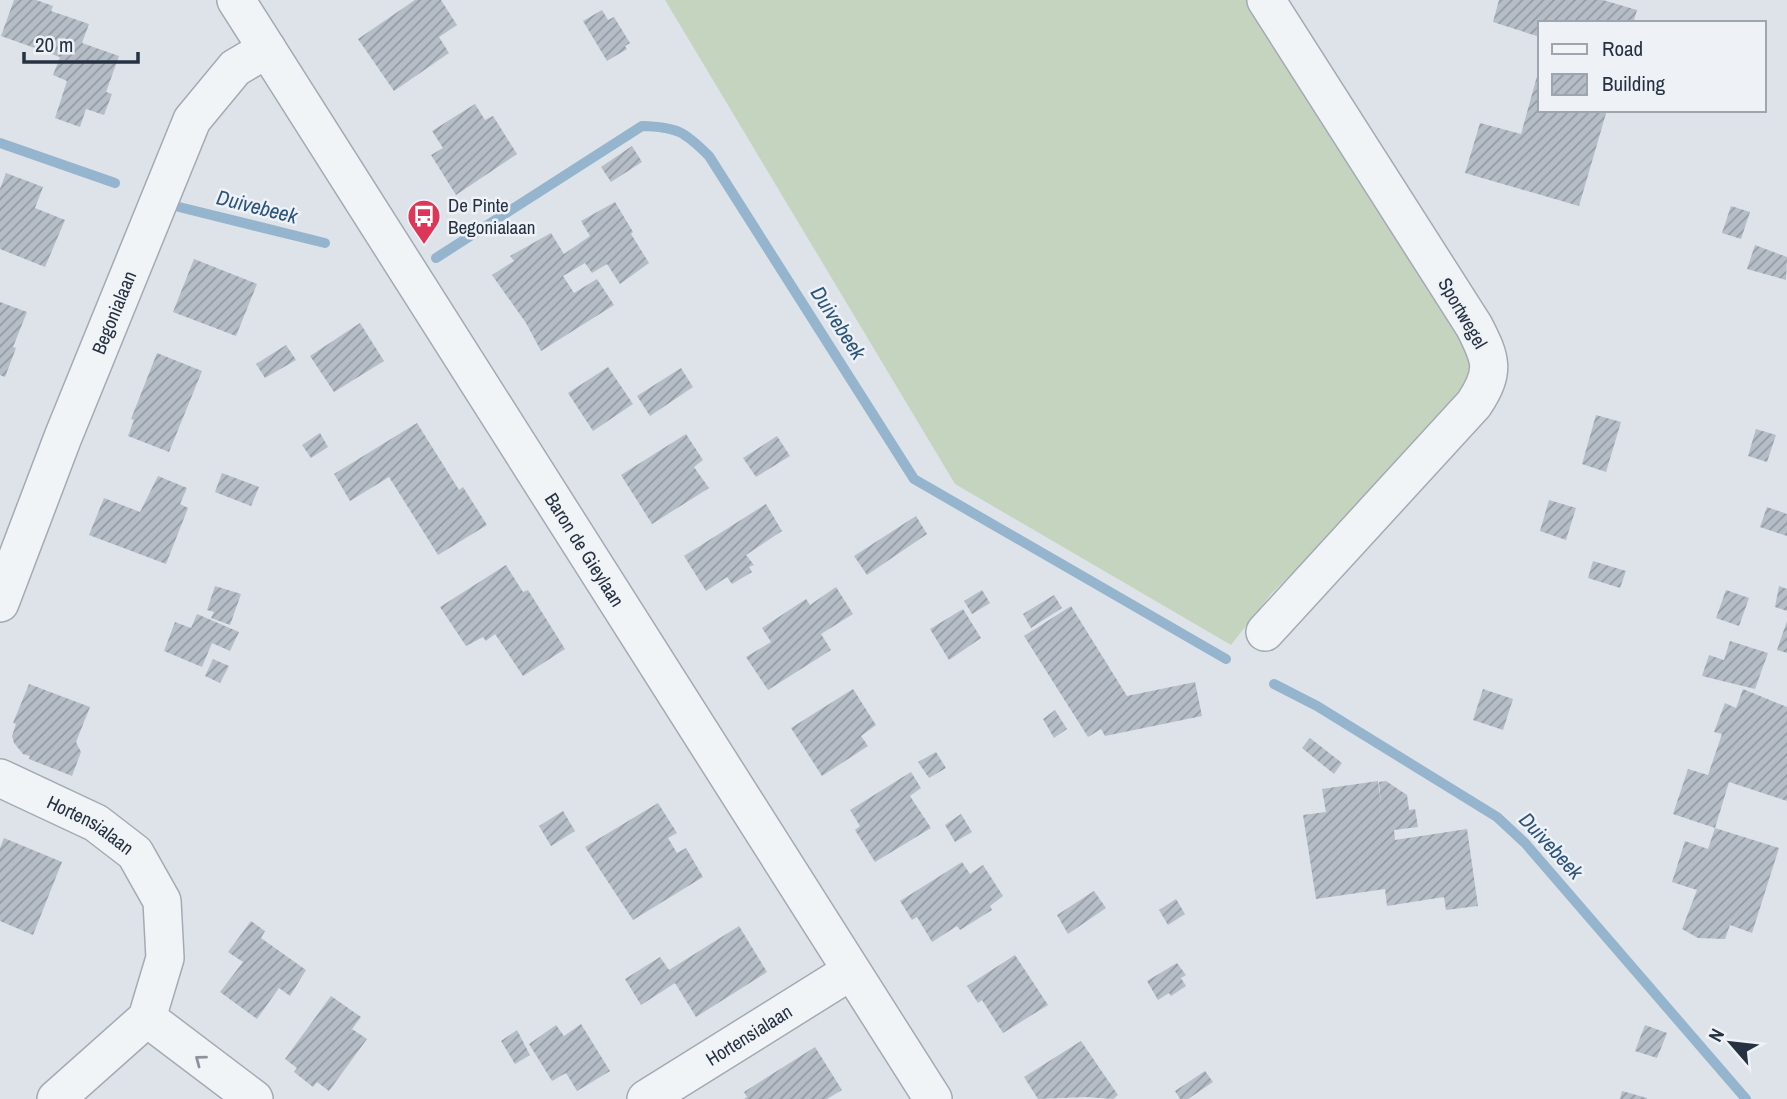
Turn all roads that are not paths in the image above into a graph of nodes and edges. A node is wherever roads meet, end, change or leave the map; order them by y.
1 (236, 0) edge
2 (1266, 0) edge
3 (267, 49) junction
4 (0, 603) edge
5 (1265, 632) dead end
6 (0, 778) edge
7 (851, 971) junction
8 (147, 1018) junction
9 (56, 1099) edge
10 (254, 1099) edge
11 (646, 1099) edge
12 (933, 1099) edge

1 - 3 street, Baron de Gieylaan
2 - 5 street, Sportwegel
3 - 4 street, Begonialaan
3 - 7 street, Baron de Gieylaan
6 - 8 street, Hortensialaan
7 - 11 street, Hortensialaan
7 - 12 street, Baron de Gieylaan
8 - 9 street
10 -> 8 street

